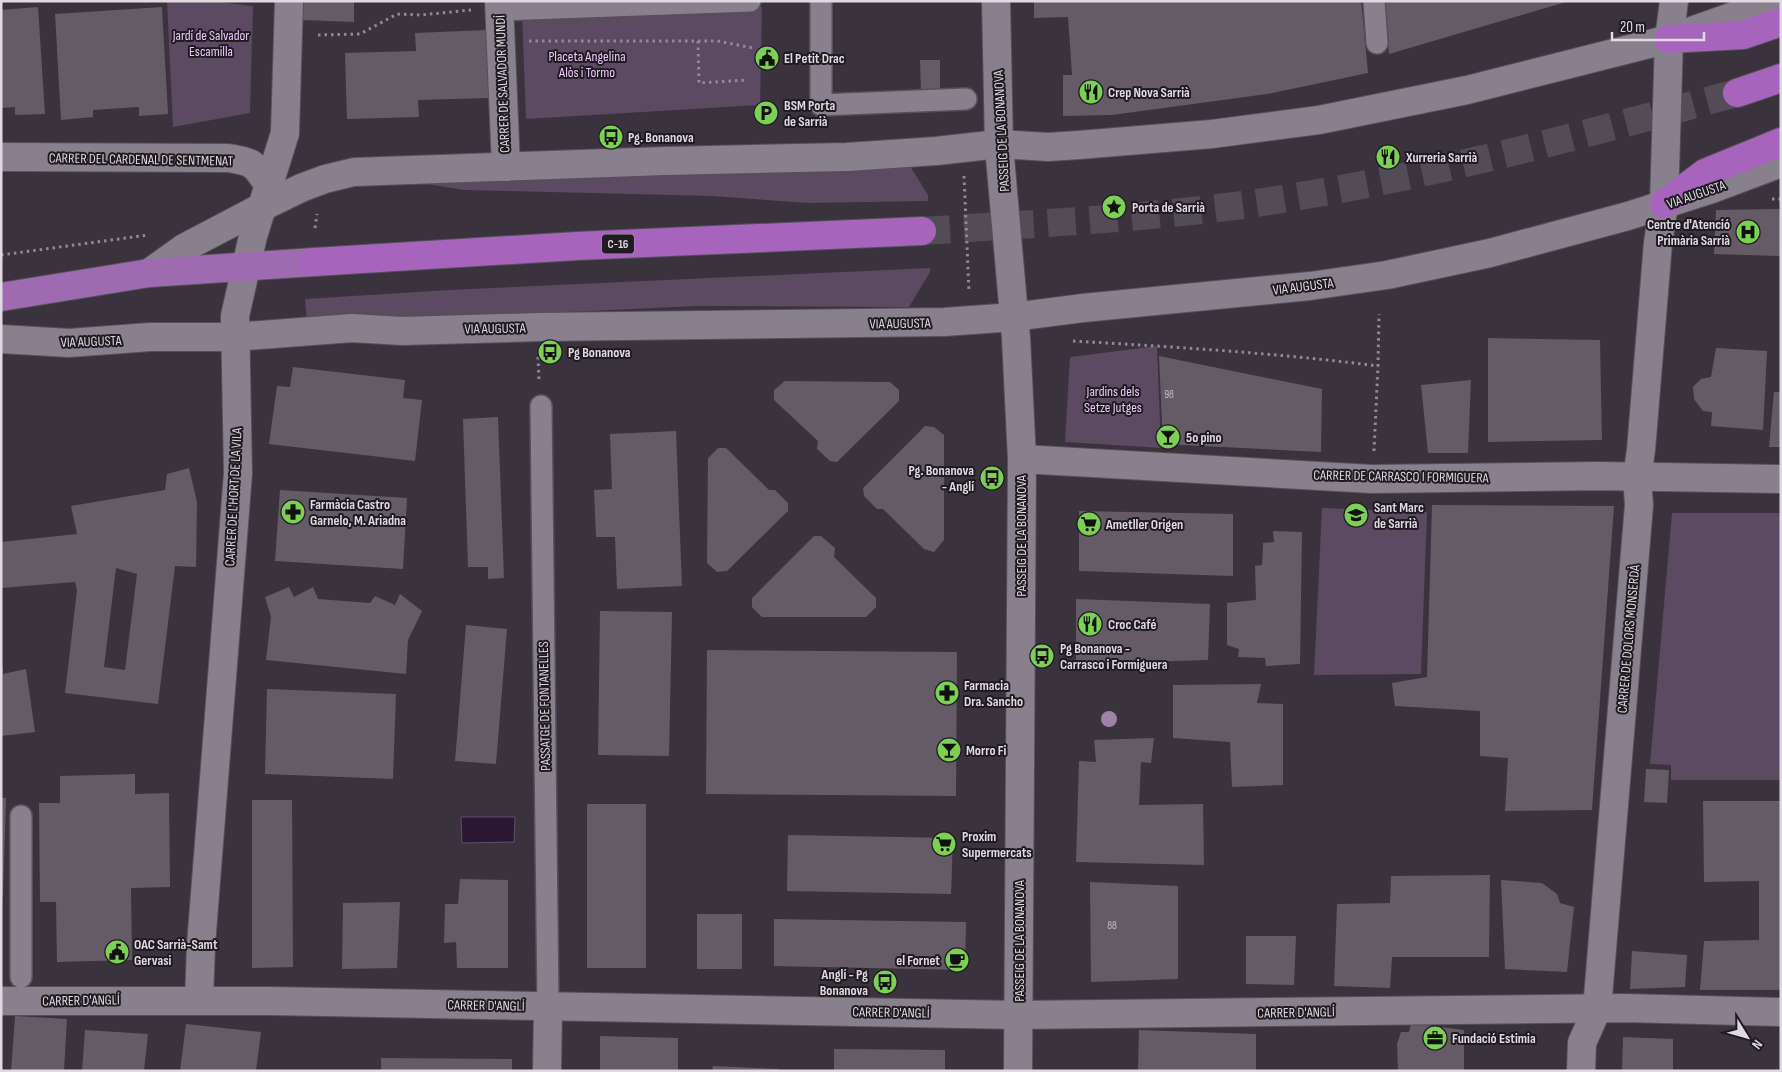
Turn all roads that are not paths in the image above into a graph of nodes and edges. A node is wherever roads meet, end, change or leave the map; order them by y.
1 (289, 1) edge
2 (750, 1) edge
3 (821, 1) edge
4 (996, 1) edge
5 (1374, 1) edge
6 (1674, 1) edge
7 (1776, 1) edge
8 (499, 5) edge
9 (1781, 22) edge
10 (1669, 39) junction
11 (1377, 43) dead end
12 (1781, 78) edge
13 (1737, 93) tunnel mouth
14 (966, 99) dead end
15 (1781, 142) edge
16 (999, 144) junction
17 (1, 157) edge
18 (1781, 163) edge
19 (506, 166) junction
20 (265, 196) junction
21 (1664, 204) junction
22 (922, 231) tunnel mouth
23 (314, 262) joint
24 (247, 266) junction
25 (149, 273) junction
26 (1, 297) edge
27 (1014, 317) junction
28 (234, 337) junction
29 (1, 339) edge
30 (541, 406) dead end
31 (1022, 459) junction
32 (1637, 478) junction
33 (1781, 479) edge
34 (21, 816) dead end
35 (21, 977) dead end
36 (199, 1000) junction
37 (1, 1001) edge
38 (548, 1006) junction
39 (1597, 1009) junction
40 (1781, 1012) edge
41 (1018, 1014) junction
42 (546, 1071) edge
43 (1018, 1071) edge
44 (1581, 1071) edge

1 - 20 street, CARRER DE L'HORT DE LA VILA
2 - 8 street
3 - 14 street
4 - 16 street, PASSEIG DE LA BONANOVA
5 - 11 street
6 - 10 street
7 - 10 street
8 - 19 street, CARRER DE SALVADOR MUNDÍ
9 - 10 highway
10 - 16 street
10 - 21 street, CARRER DE DOLORS MONSERDÀ
12 - 13 highway
15 - 21 highway
16 - 19 street
16 - 27 street, PASSEIG DE LA BONANOVA
17 - 20 street, CARRER DEL CARDENAL DE SENTMENAT
18 - 21 street, VIA AUGUSTA
19 - 20 street
20 - 24 street, CARRER DE L'HORT DE LA VILA
20 - 25 street
21 - 27 street, VIA AUGUSTA
21 - 32 street, CARRER DE DOLORS MONSERDÀ
22 - 23 highway, C-16
23 - 24 main road
24 - 25 main road
24 - 28 street, CARRER DE L'HORT DE LA VILA
25 - 26 main road
27 - 28 street, VIA AUGUSTA
27 - 31 street, PASSEIG DE LA BONANOVA
28 - 29 street, VIA AUGUSTA
28 - 36 street, CARRER DE L'HORT DE LA VILA
30 - 38 street, PASSATGE DE FONTANELLES
31 - 32 street, CARRER DE CARRASCO I FORMIGUERA
31 - 41 street, PASSEIG DE LA BONANOVA
32 - 33 street, CARRER DE CARRASCO I FORMIGUERA
32 - 39 street, CARRER DE DOLORS MONSERDÀ
34 - 35 street
36 - 37 street, CARRER D'ANGLÍ
36 - 38 street, CARRER D'ANGLÍ
38 - 41 street, CARRER D'ANGLÍ
38 - 42 street
39 - 40 street, CARRER D'ANGLÍ
39 - 41 street, CARRER D'ANGLÍ
39 - 44 street, CARRER DE DOLORS MONSERDÀ
41 - 43 street, PASSEIG DE LA BONANOVA

